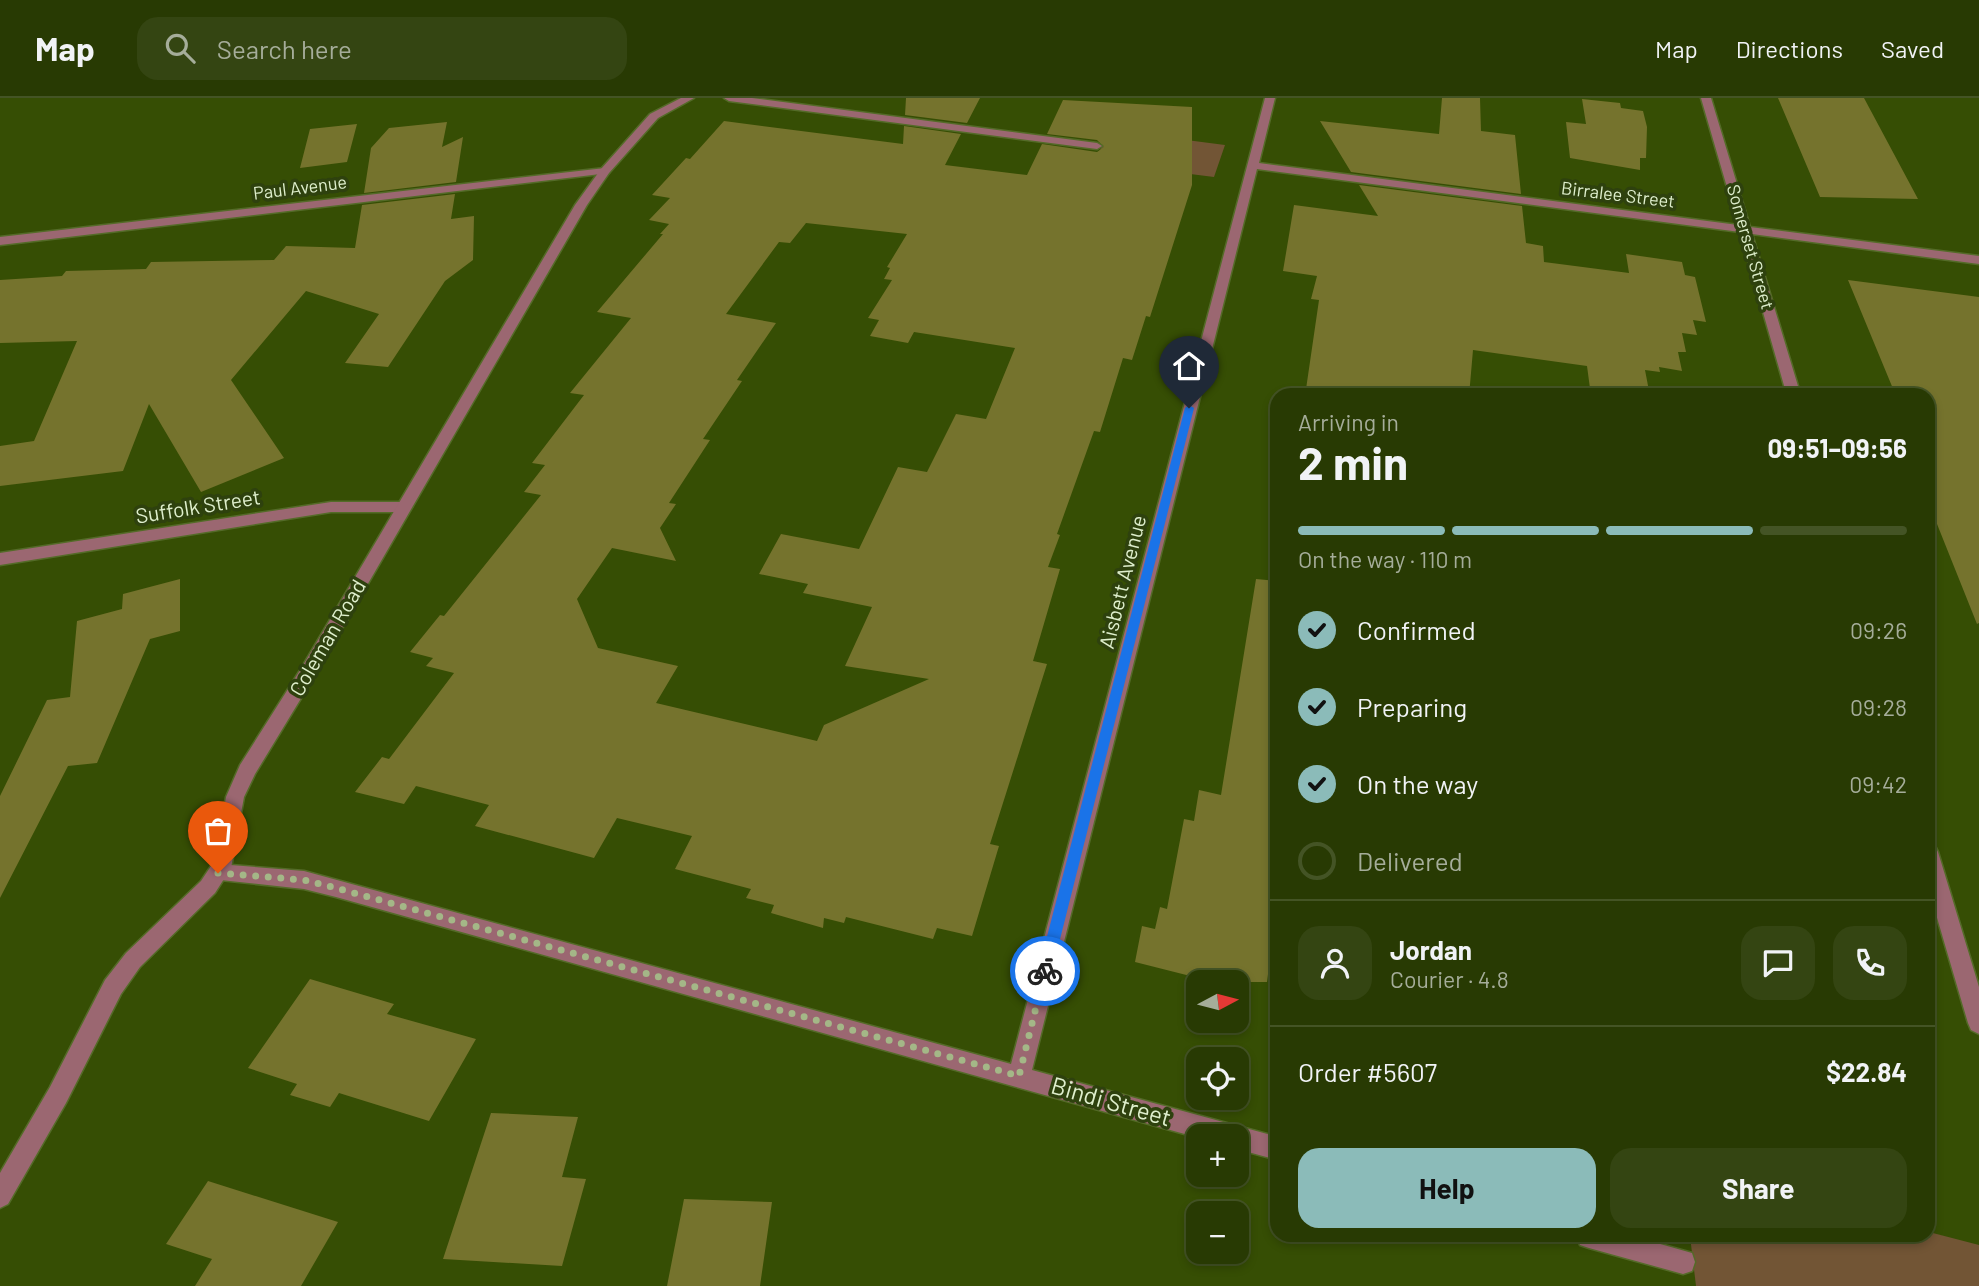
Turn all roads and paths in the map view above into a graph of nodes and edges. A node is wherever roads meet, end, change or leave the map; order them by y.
1 (689, 98) edge
2 (729, 98) edge
3 (1270, 98) edge
4 (1706, 98) edge
5 (1097, 146) dead end
6 (1252, 165) junction
7 (605, 171) junction
8 (1744, 229) junction
9 (0, 241) edge
10 (1979, 260) edge
11 (1792, 388) edge
12 (404, 507) junction
13 (0, 559) edge
14 (218, 873) junction
15 (1935, 875) edge
16 (1979, 1023) edge
17 (1019, 1076) junction
18 (1189, 1124) edge
19 (1249, 1141) edge
20 (1270, 1147) edge
21 (0, 1196) edge
22 (1611, 1242) edge
23 (1683, 1262) dead end

1 - 7 street, Coleman Road
2 - 5 street
3 - 6 street, Aisbett Avenue
4 - 8 street, Somerset Street
6 - 8 street, Birralee Street
6 - 17 street, Aisbett Avenue
7 - 9 street, Paul Avenue
7 - 12 street, Coleman Road
8 - 10 street, Birralee Street
8 - 11 street, Somerset Street
12 - 13 street, Suffolk Street
12 - 14 street, Coleman Road
14 - 17 street, Bindi Street
14 - 21 street, Coleman Road
15 - 16 street
17 - 18 street, Bindi Street
19 - 20 street
22 - 23 street

